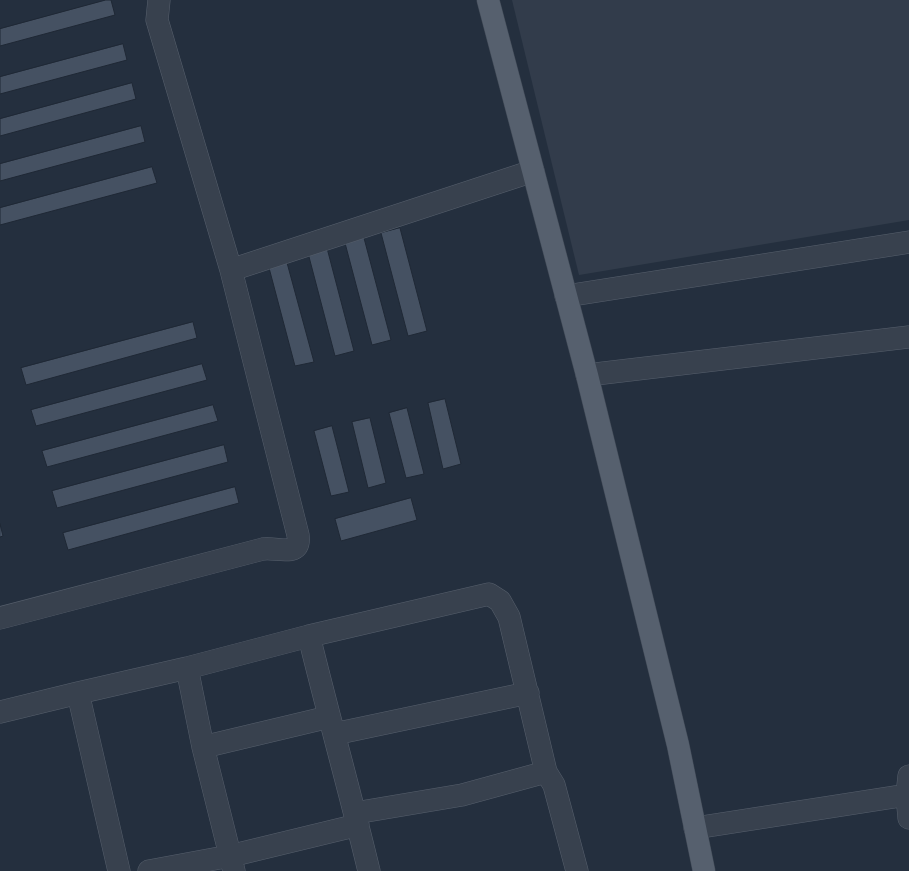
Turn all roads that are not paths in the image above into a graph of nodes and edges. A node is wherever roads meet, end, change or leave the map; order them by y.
1 (159, 0) edge
2 (488, 0) edge
3 (533, 171) junction
4 (909, 242) edge
5 (231, 270) junction
6 (566, 296) junction
7 (909, 337) edge
8 (587, 375) junction
9 (0, 618) edge
10 (309, 636) junction
11 (187, 668) junction
12 (78, 693) junction
13 (528, 693) junction
14 (0, 712) edge
15 (331, 725) junction
16 (203, 747) junction
17 (546, 772) junction
18 (908, 785) edge
19 (909, 818) edge
20 (357, 819) junction
21 (695, 828) junction
22 (232, 864) edge
23 (119, 871) edge
24 (149, 871) edge
25 (369, 871) edge
26 (578, 871) edge
27 (704, 871) edge

1 - 5 street
2 - 3 main road
3 - 5 street
3 - 6 main road
4 - 6 street
5 - 9 street
6 - 8 main road
7 - 8 street
8 - 21 main road
10 - 11 street
10 - 13 street
10 - 15 street
11 - 12 street
11 - 16 street
12 - 14 street
12 - 23 street
13 - 15 street
13 - 17 street
15 - 16 street
15 - 20 street
16 - 22 street
17 - 20 street
17 - 26 street
18 - 19 street
18 - 21 street
20 - 22 street
20 - 25 street
21 - 27 main road
22 - 24 street

